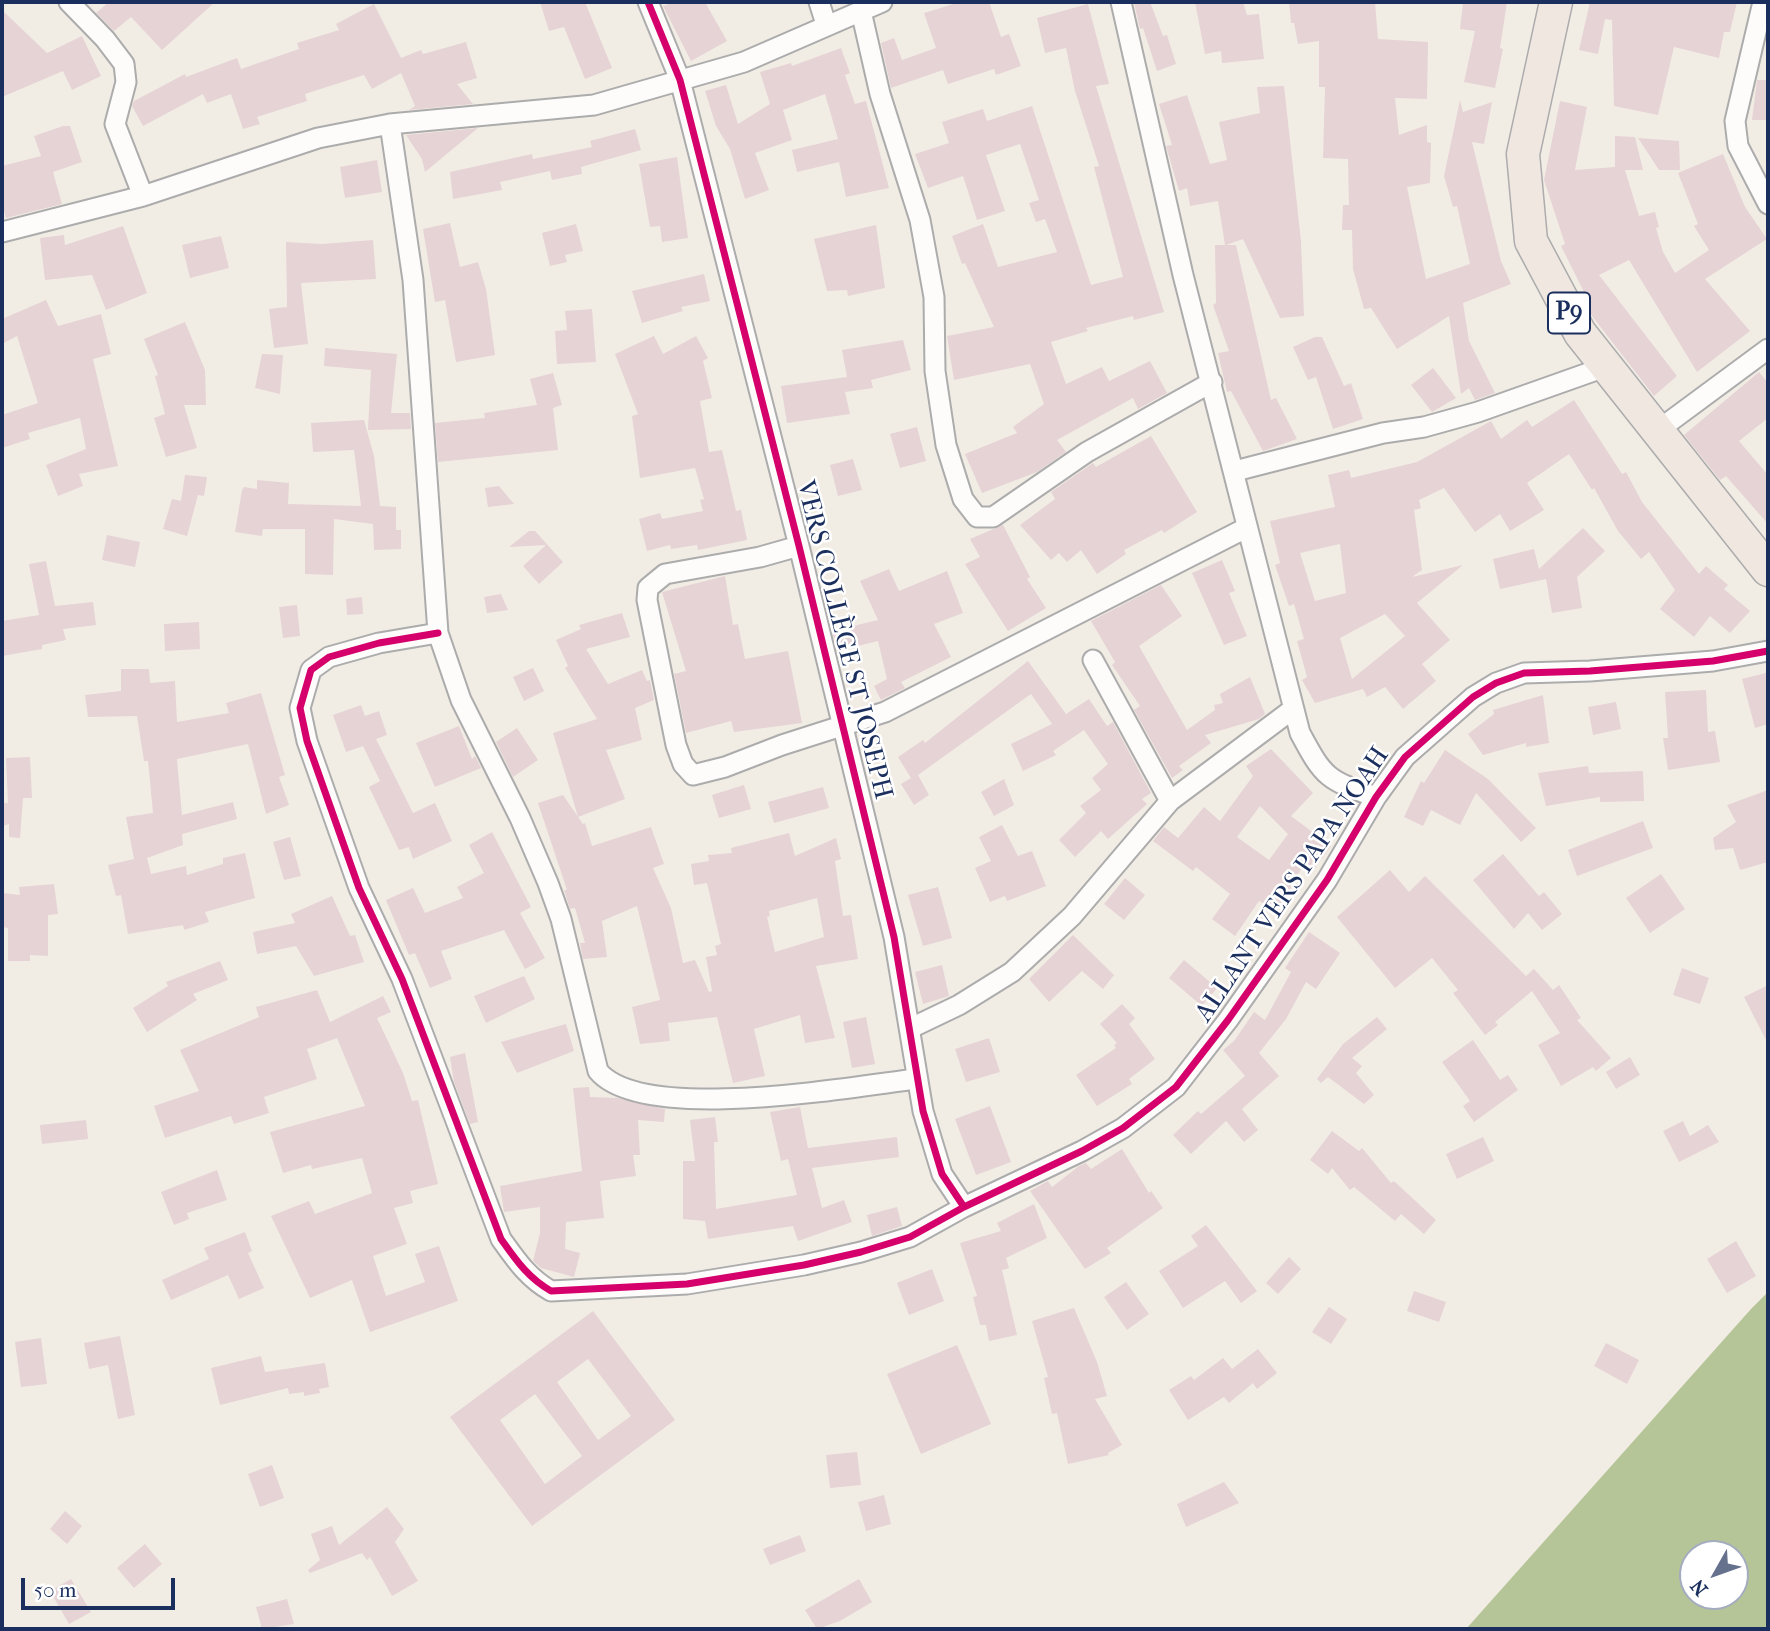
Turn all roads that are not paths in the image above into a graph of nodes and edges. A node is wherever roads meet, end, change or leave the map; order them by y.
1 (69, 2) edge
2 (648, 2) edge
3 (819, 2) edge
4 (882, 2) edge
5 (1121, 2) edge
6 (1556, 2) edge
7 (1763, 2) edge
8 (861, 11) junction
9 (826, 24) junction
10 (680, 80) junction
11 (390, 124) junction
12 (143, 196) junction
13 (1768, 204) edge
14 (2, 232) edge
15 (1768, 349) edge
16 (1605, 367) junction
17 (1212, 382) junction
18 (1657, 431) junction
19 (1236, 471) junction
20 (1246, 528) junction
21 (799, 545) junction
22 (1768, 570) edge
23 (438, 633) junction
24 (1768, 651) edge
25 (1093, 660) dead end
26 (1293, 709) junction
27 (842, 726) junction
28 (1376, 797) junction
29 (1170, 801) junction
30 (911, 1028) junction
31 (916, 1079) junction
32 (964, 1207) junction

1 - 12 street
2 - 10 street, VERS COLLÈGE ST JOSEPH
3 - 9 street
4 - 8 street
5 - 17 street
6 - 16 main road, P9
7 - 13 street
8 - 9 street
8 - 17 street
9 - 10 street
10 - 11 street
10 - 21 street, VERS COLLÈGE ST JOSEPH
11 - 12 street
11 - 23 street
12 - 14 street
15 - 18 street
16 - 18 main road, P9
16 - 19 street
17 - 19 street
18 - 22 main road, P9
19 - 20 street
20 - 26 street
20 - 27 street
21 - 27 street, VERS COLLÈGE ST JOSEPH
21 - 27 street
23 - 31 street
23 - 32 street, ALLANT VERS PAPA NOAH
24 - 28 street, ALLANT VERS PAPA NOAH
25 - 29 street
26 - 28 street
26 - 29 street
27 - 30 street, VERS COLLÈGE ST JOSEPH
28 - 32 street, ALLANT VERS PAPA NOAH
29 - 30 street
30 - 31 street, VERS COLLÈGE ST JOSEPH
31 - 32 street, VERS COLLÈGE ST JOSEPH

